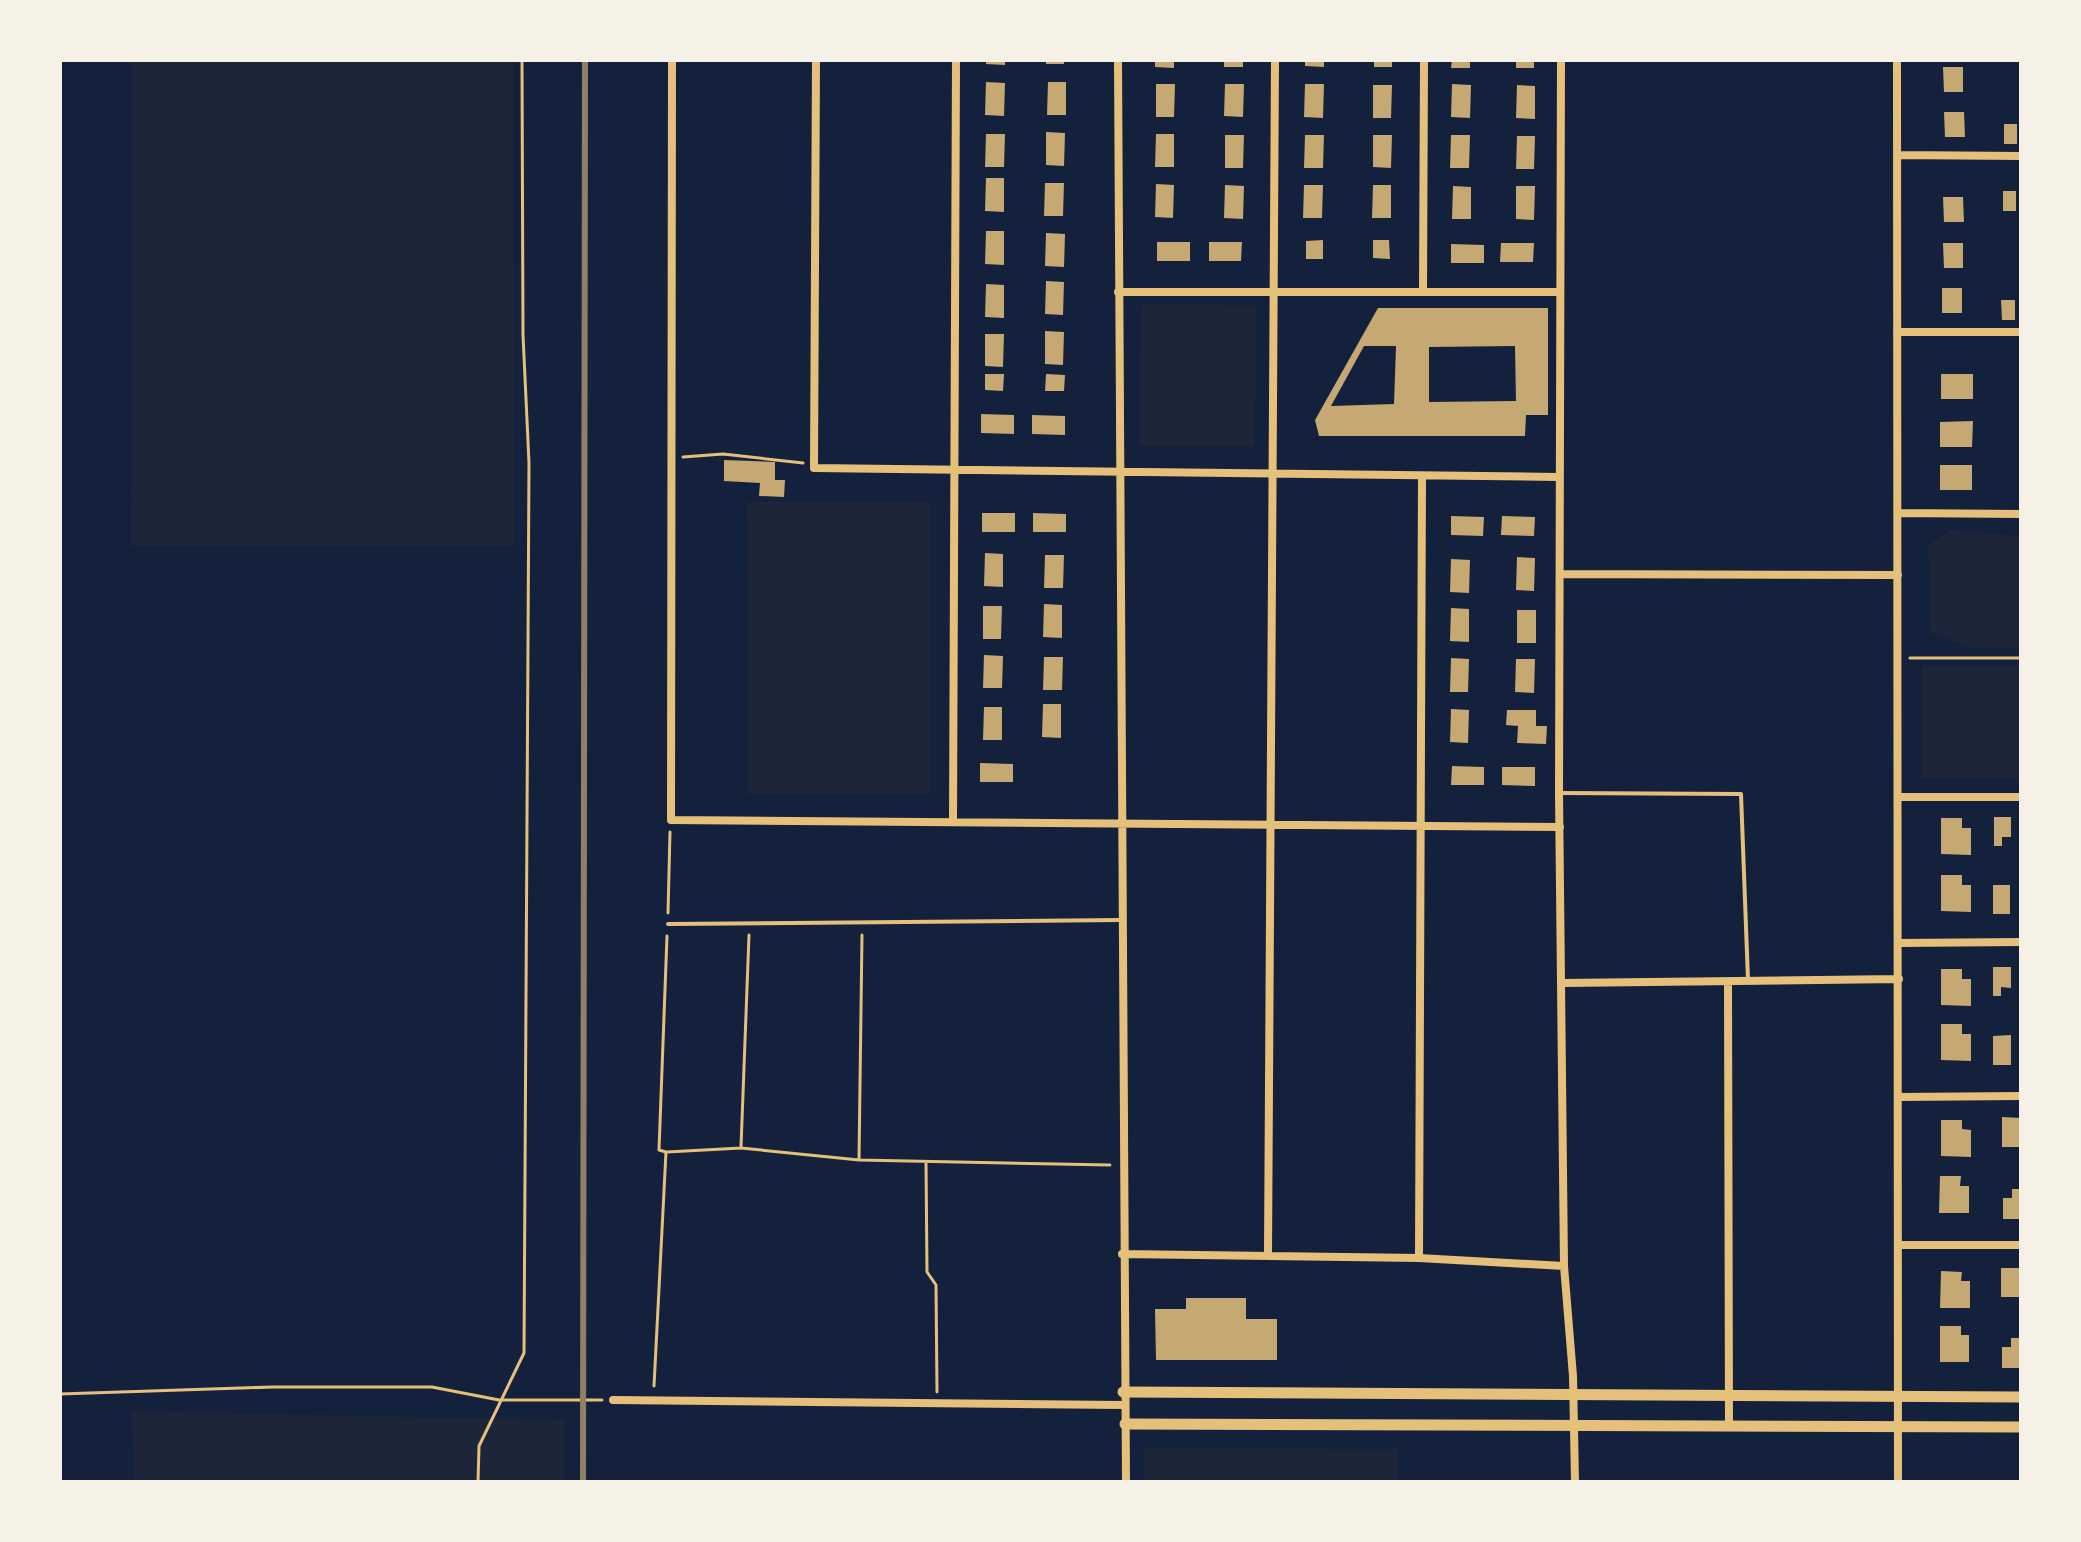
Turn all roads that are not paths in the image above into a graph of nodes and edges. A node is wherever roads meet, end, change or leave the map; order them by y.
1 (672, 60) edge
2 (816, 60) edge
3 (956, 60) edge
4 (1118, 60) edge
5 (1275, 60) edge
6 (1424, 60) edge
7 (1561, 60) edge
8 (1897, 60) edge
9 (1897, 155) junction
10 (2021, 156) edge
11 (1118, 292) junction
12 (1274, 292) junction
13 (1423, 292) junction
14 (1558, 292) junction
15 (1897, 332) junction
16 (2021, 332) edge
17 (955, 470) junction
18 (1119, 471) junction
19 (1273, 474) junction
20 (1422, 476) junction
21 (1558, 477) junction
22 (1898, 513) junction
23 (2021, 514) edge
24 (1560, 574) junction
25 (1898, 575) junction
26 (1559, 793) junction
27 (1898, 797) junction
28 (2021, 797) edge
29 (953, 821) junction
30 (1121, 822) junction
31 (1271, 825) junction
32 (1421, 826) junction
33 (1560, 827) junction
34 (1121, 920) junction
35 (668, 924) road end
36 (2021, 942) edge
37 (1899, 943) junction
38 (1899, 979) junction
39 (1728, 982) junction
40 (1748, 982) junction
41 (1563, 983) junction
42 (2021, 1096) edge
43 (1899, 1097) junction
44 (1899, 1245) junction
45 (2021, 1245) edge
46 (1122, 1254) junction
47 (1268, 1256) junction
48 (1419, 1258) junction
49 (1564, 1266) junction
50 (1123, 1392) junction
51 (1572, 1396) junction
52 (1729, 1396) junction
53 (1900, 1397) junction
54 (2021, 1397) edge
55 (613, 1400) road end
56 (1124, 1405) junction
57 (1125, 1424) junction
58 (1572, 1425) junction
59 (1729, 1426) junction
60 (1899, 1426) junction
61 (2021, 1427) edge
62 (1126, 1482) edge
63 (1572, 1482) edge
64 (1898, 1482) edge

1 - 29 street
2 - 17 street
3 - 17 street
4 - 11 street
5 - 12 street
6 - 13 street
7 - 14 street
8 - 9 street
9 - 10 street
9 - 15 street
11 - 12 street
11 - 18 street
12 - 13 street
12 - 19 street
13 - 14 street
14 - 21 street
15 - 16 street
15 - 22 street
17 - 18 street
17 - 29 street
18 - 19 street
18 - 30 street
19 - 20 street
19 - 31 street
20 - 21 street
20 - 32 street
21 - 24 street
22 - 23 street
22 - 25 street
24 - 25 street
24 - 26 street
25 - 27 street
26 - 33 street
26 - 40 lane
27 - 28 street
27 - 37 street
29 - 30 street
30 - 31 street
30 - 34 street
31 - 32 street
31 - 47 street
32 - 33 street
32 - 48 street
33 - 41 street
34 - 35 lane
34 - 46 street
36 - 37 street
37 - 38 street
38 - 40 street
38 - 43 street
39 - 40 street
39 - 41 street
39 - 52 street
41 - 49 street
42 - 43 street
43 - 44 street
44 - 45 street
44 - 53 street
46 - 47 street
46 - 50 street
47 - 48 street
48 - 49 street
49 - 51 street
50 - 51 street
50 - 56 street
51 - 52 street
51 - 58 street
52 - 53 street
52 - 59 street
53 - 54 street
53 - 60 street
55 - 56 street
56 - 57 street
57 - 58 street
57 - 62 street
58 - 59 street
58 - 63 street
59 - 60 street
60 - 61 street
60 - 64 street

